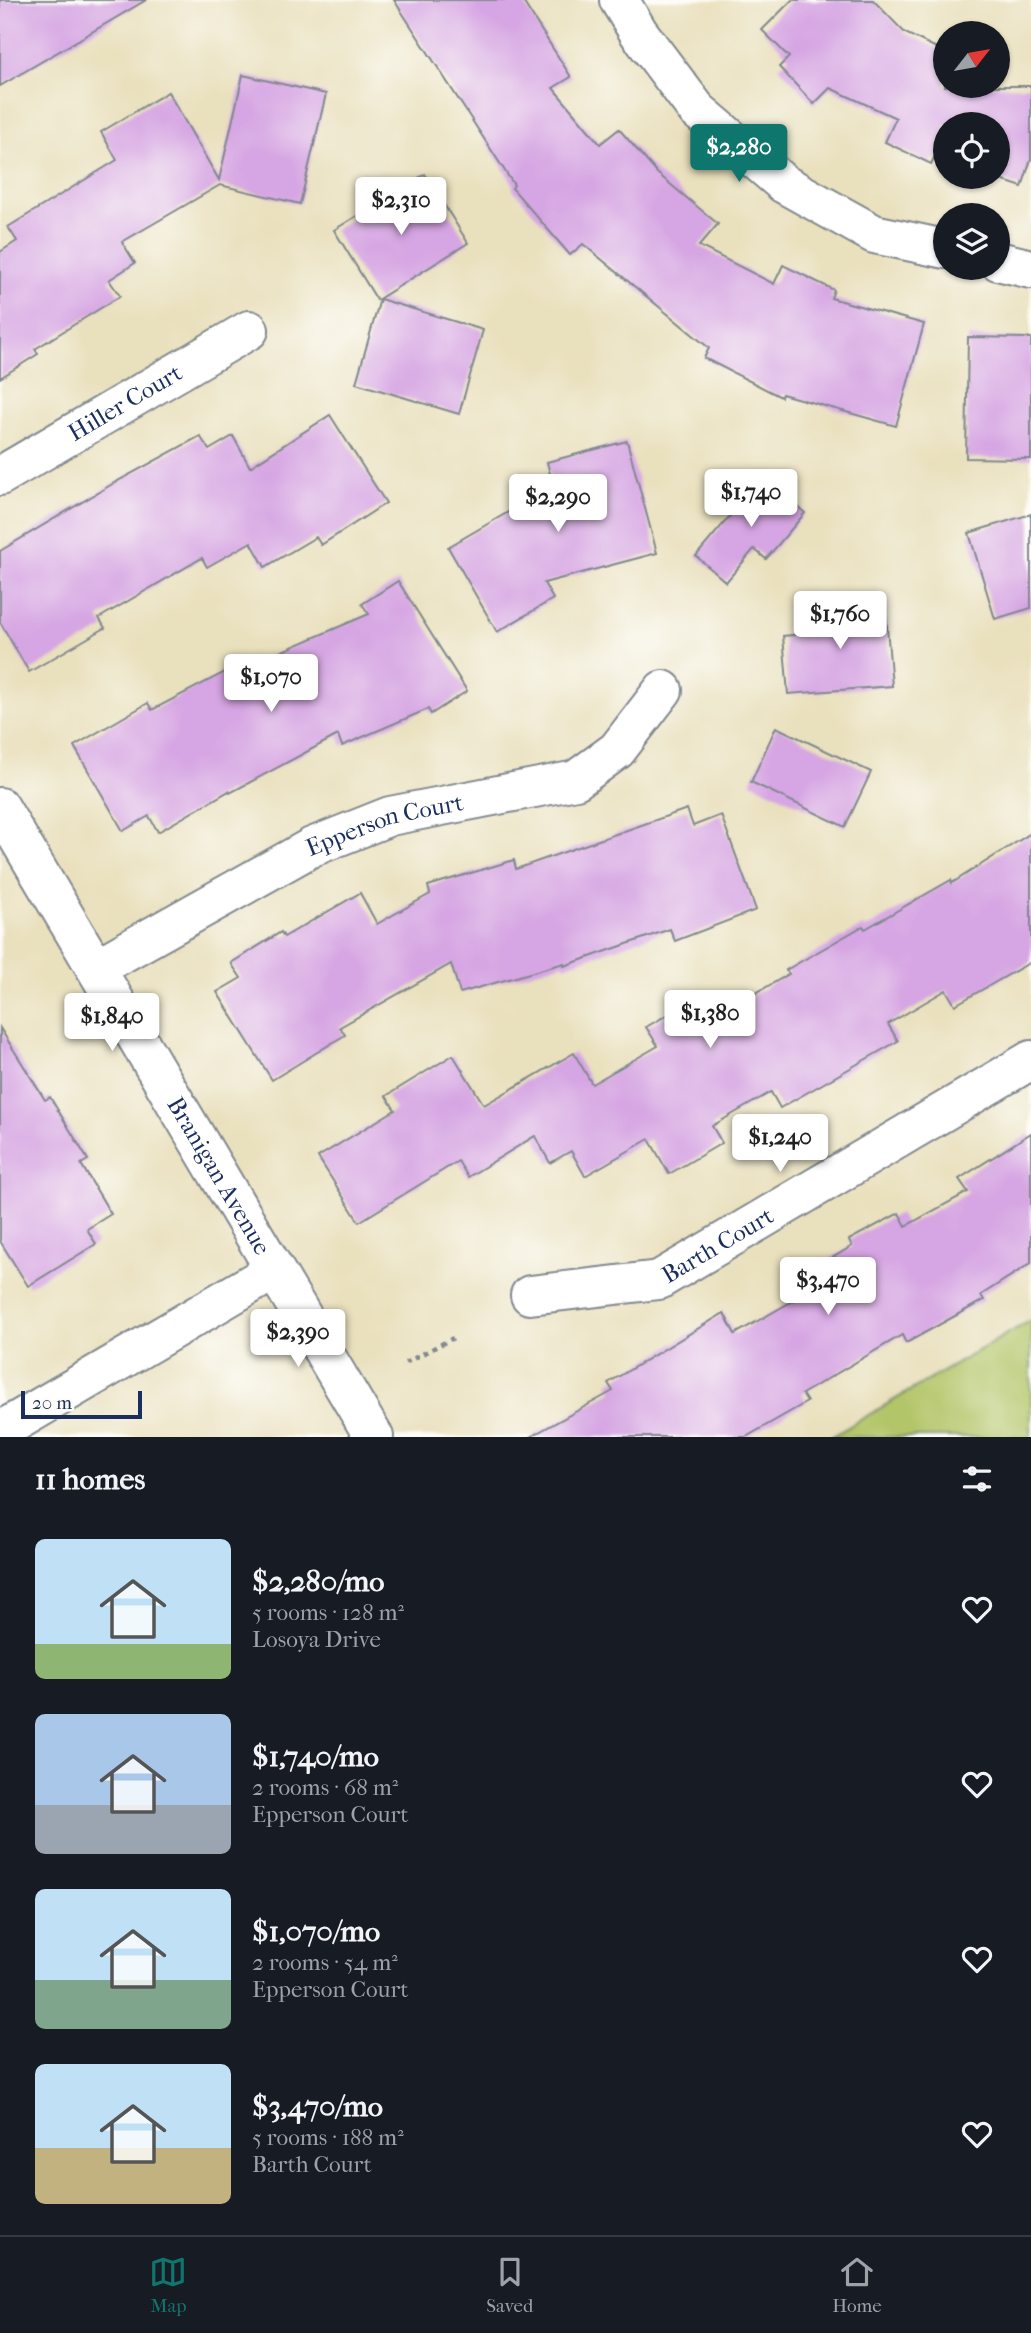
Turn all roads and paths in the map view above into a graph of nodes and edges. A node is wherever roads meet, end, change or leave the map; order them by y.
1 (619, 0) edge
2 (933, 246) edge
3 (1010, 264) edge
4 (1031, 268) edge
5 (249, 330) dead end
6 (0, 476) edge
7 (663, 690) dead end
8 (0, 807) edge
9 (96, 968) junction
10 (1031, 1060) edge
11 (273, 1270) junction
12 (530, 1295) dead end
13 (453, 1338) dead end
14 (405, 1363) dead end
15 (0, 1432) edge
16 (374, 1437) edge

1 - 2 street
3 - 4 street
5 - 6 street, Hiller Court
7 - 9 street, Epperson Court
8 - 9 street, Branigan Avenue
9 - 11 street, Branigan Avenue
10 - 12 street, Barth Court
11 - 15 street
11 - 16 street, Branigan Avenue
13 - 14 path

